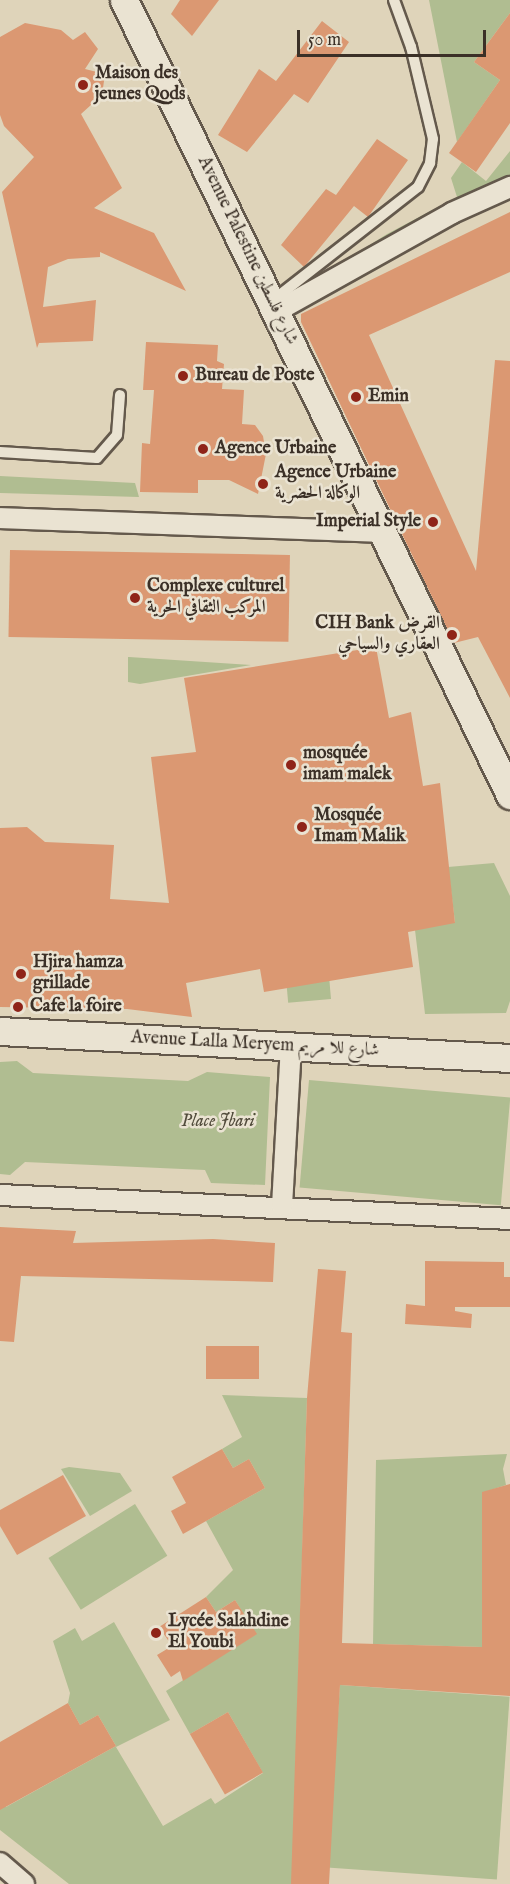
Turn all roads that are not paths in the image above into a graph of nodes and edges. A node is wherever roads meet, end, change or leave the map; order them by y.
1 (124, 0) edge
2 (394, 0) edge
3 (510, 187) edge
4 (275, 306) junction
5 (120, 395) dead end
6 (0, 452) edge
7 (0, 518) edge
8 (381, 532) junction
9 (510, 793) edge
10 (0, 1031) edge
11 (291, 1047) junction
12 (510, 1058) edge
13 (0, 1196) edge
14 (282, 1206) junction
15 (510, 1219) edge
16 (0, 1863) edge
17 (24, 1884) edge

1 - 4 street, Avenue Palestine شارع فلسطين
2 - 4 lane
3 - 4 street
4 - 8 street, Avenue Palestine شارع فلسطين
5 - 6 lane
7 - 8 street
8 - 9 street, Avenue Palestine شارع فلسطين
10 - 11 street, Avenue Lalla Meryem شارع للا مريم
11 - 12 street, Avenue Lalla Meryem شارع للا مريم
11 - 14 street
13 - 14 street
14 - 15 street
16 - 17 street

